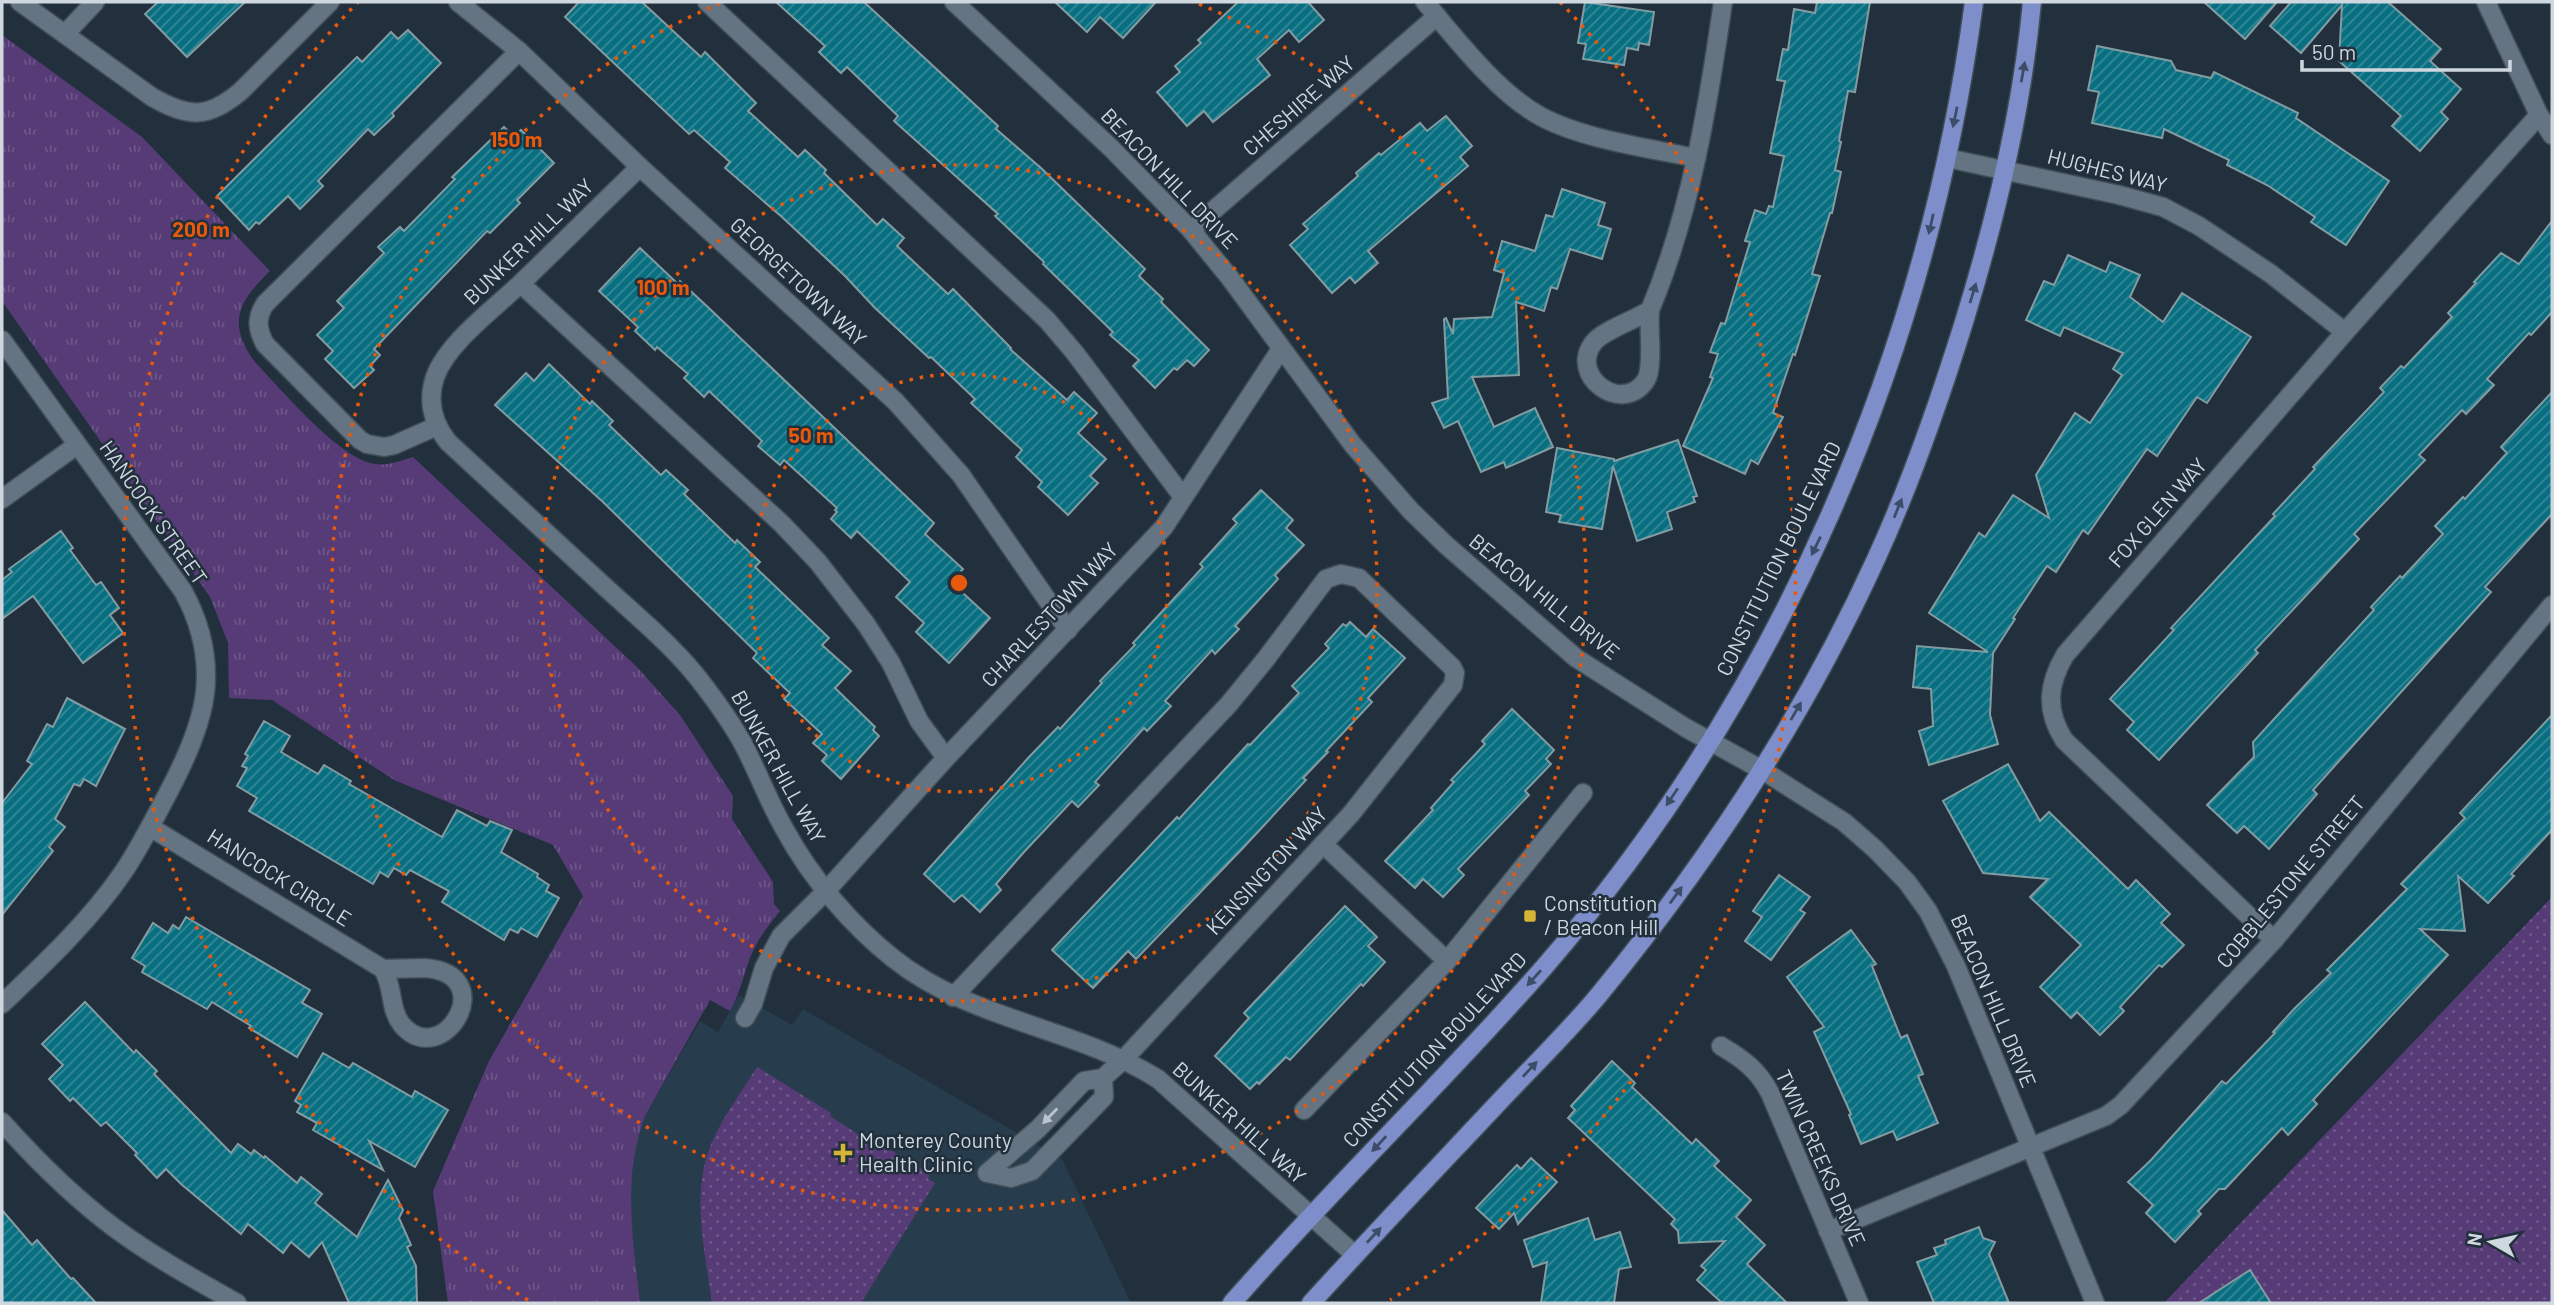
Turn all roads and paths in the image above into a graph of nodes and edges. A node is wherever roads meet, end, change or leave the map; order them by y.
1 (20, 2) edge
2 (96, 2) edge
3 (330, 2) edge
4 (458, 2) edge
5 (707, 2) edge
6 (954, 2) edge
7 (1723, 2) edge
8 (1974, 2) edge
9 (2032, 2) edge
10 (2486, 2) edge
11 (1431, 9) edge
12 (65, 34) junction
13 (519, 51) junction
14 (2539, 115) junction
15 (2552, 135) edge
16 (1696, 158) junction
17 (1947, 158) junction
18 (640, 167) junction
19 (2005, 171) junction
20 (1191, 230) junction
21 (521, 284) junction
22 (1650, 310) junction
23 (2345, 332) junction
24 (2, 340) edge
25 (1281, 349) junction
26 (437, 426) junction
27 (76, 445) junction
28 (1184, 497) junction
29 (2, 499) edge
30 (2552, 605) edge
31 (1068, 631) junction
32 (1711, 741) junction
33 (946, 758) junction
34 (1762, 770) junction
35 (1583, 793) dead end
36 (150, 827) junction
37 (1323, 844) junction
38 (826, 891) junction
39 (2274, 940) junction
40 (1447, 961) junction
41 (383, 969) junction
42 (954, 997) junction
43 (2, 1004) edge
44 (745, 1018) dead end
45 (1721, 1046) dead end
46 (1123, 1060) junction
47 (1103, 1078) junction
48 (1304, 1110) dead end
49 (2, 1122) edge
50 (2030, 1147) junction
51 (1310, 1216) junction
52 (1828, 1231) junction
53 (1354, 1255) junction
54 (237, 1303) edge
55 (1232, 1303) edge
56 (1311, 1303) edge
57 (1859, 1303) edge
58 (2095, 1303) edge

1 - 12 street
2 - 12 street
3 - 12 street
4 - 13 street, GEORGETOWN WAY
5 - 28 street
6 - 20 street, BEACON HILL DRIVE
7 - 16 street
8 -> 17 main road, CONSTITUTION BOULEVARD
19 -> 9 main road
10 - 14 street
11 - 16 street
11 - 20 street, CHESHIRE WAY
13 - 18 street, GEORGETOWN WAY
13 - 26 street
14 - 15 street
14 - 23 street, FOX GLEN WAY
16 - 22 street
17 - 19 street, HUGHES WAY
17 -> 32 main road, CONSTITUTION BOULEVARD
18 - 21 street, BUNKER HILL WAY
18 - 31 street, GEORGETOWN WAY
19 - 23 street, HUGHES WAY
34 -> 19 main road
20 - 25 street, BEACON HILL DRIVE
21 - 26 street, BUNKER HILL WAY
21 - 33 street
22 - 22 street
23 - 39 street, FOX GLEN WAY
24 - 27 street, HANCOCK STREET
25 - 28 street, CHARLESTOWN WAY
25 - 32 street, BEACON HILL DRIVE
26 - 38 street, BUNKER HILL WAY
27 - 29 street
27 - 36 street, HANCOCK STREET
28 - 31 street, CHARLESTOWN WAY
30 - 39 street, COBBLESTONE STREET
31 - 33 street, CHARLESTOWN WAY
32 - 34 street, BEACON HILL DRIVE
32 -> 51 main road, CONSTITUTION BOULEVARD
33 - 38 street, CHARLESTOWN WAY
34 - 50 street, BEACON HILL DRIVE
53 -> 34 main road
35 - 40 street
36 - 41 street, HANCOCK CIRCLE
36 - 43 street, HANCOCK STREET
37 - 40 street
37 - 42 street, KENSINGTON WAY
37 - 46 street, KENSINGTON WAY
38 - 42 street, BUNKER HILL WAY
38 - 44 street, CHARLESTOWN WAY
39 - 50 street, COBBLESTONE STREET
40 - 48 street
41 - 41 street
42 - 46 street, BUNKER HILL WAY
45 - 52 street, TWIN CREEKS DRIVE
46 - 47 street, KENSINGTON WAY
46 - 51 street, BUNKER HILL WAY
47 -> 47 street, KENSINGTON WAY
49 - 54 street
50 - 52 street, COBBLESTONE STREET
50 - 58 street, BEACON HILL DRIVE
51 - 53 street, BUNKER HILL WAY
51 - 55 main road, CONSTITUTION BOULEVARD
52 - 57 street, TWIN CREEKS DRIVE
53 - 56 main road

